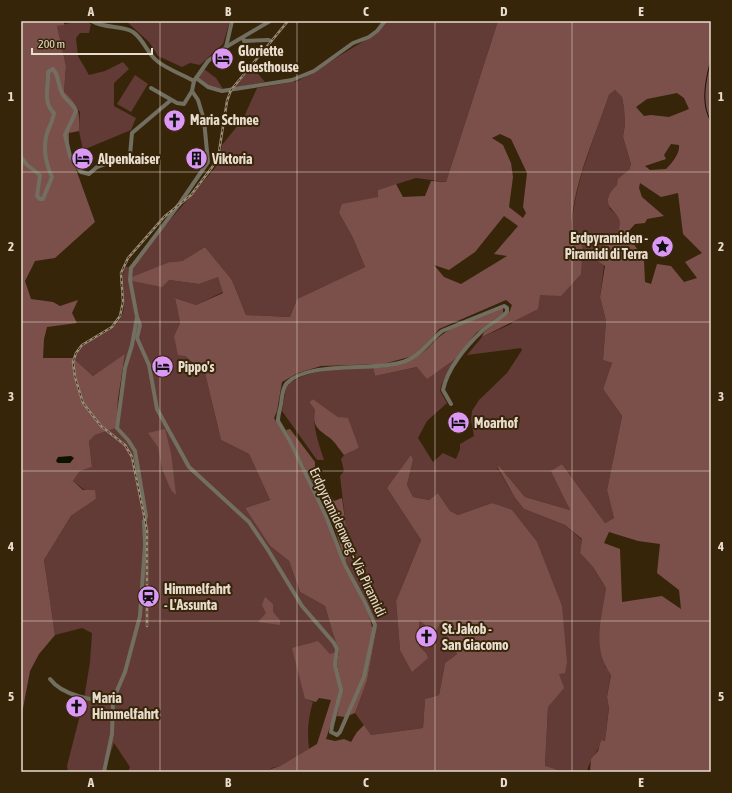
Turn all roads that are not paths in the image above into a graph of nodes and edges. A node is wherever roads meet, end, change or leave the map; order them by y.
1 (92, 21) edge
2 (232, 21) edge
3 (270, 21) edge
4 (384, 21) edge
5 (243, 38) junction
6 (269, 40) dead end
7 (226, 47) junction
8 (195, 79) junction
9 (151, 88) dead end
10 (192, 91) junction
11 (171, 100) junction
12 (21, 157) edge
13 (136, 316) junction
14 (451, 404) dead end
15 (50, 679) dead end
16 (113, 700) junction
17 (104, 772) edge

1 - 8 street
2 - 7 street
3 - 5 street
4 - 8 street
5 - 6 street
5 - 7 street
7 - 8 street
8 - 10 street
9 - 11 street
10 - 11 street
10 - 13 street, Erdpyramidenweg - Via Piramidi
11 - 12 street
13 - 14 street, Erdpyramidenweg - Via Piramidi
13 - 16 street
15 - 16 street
16 - 17 street

